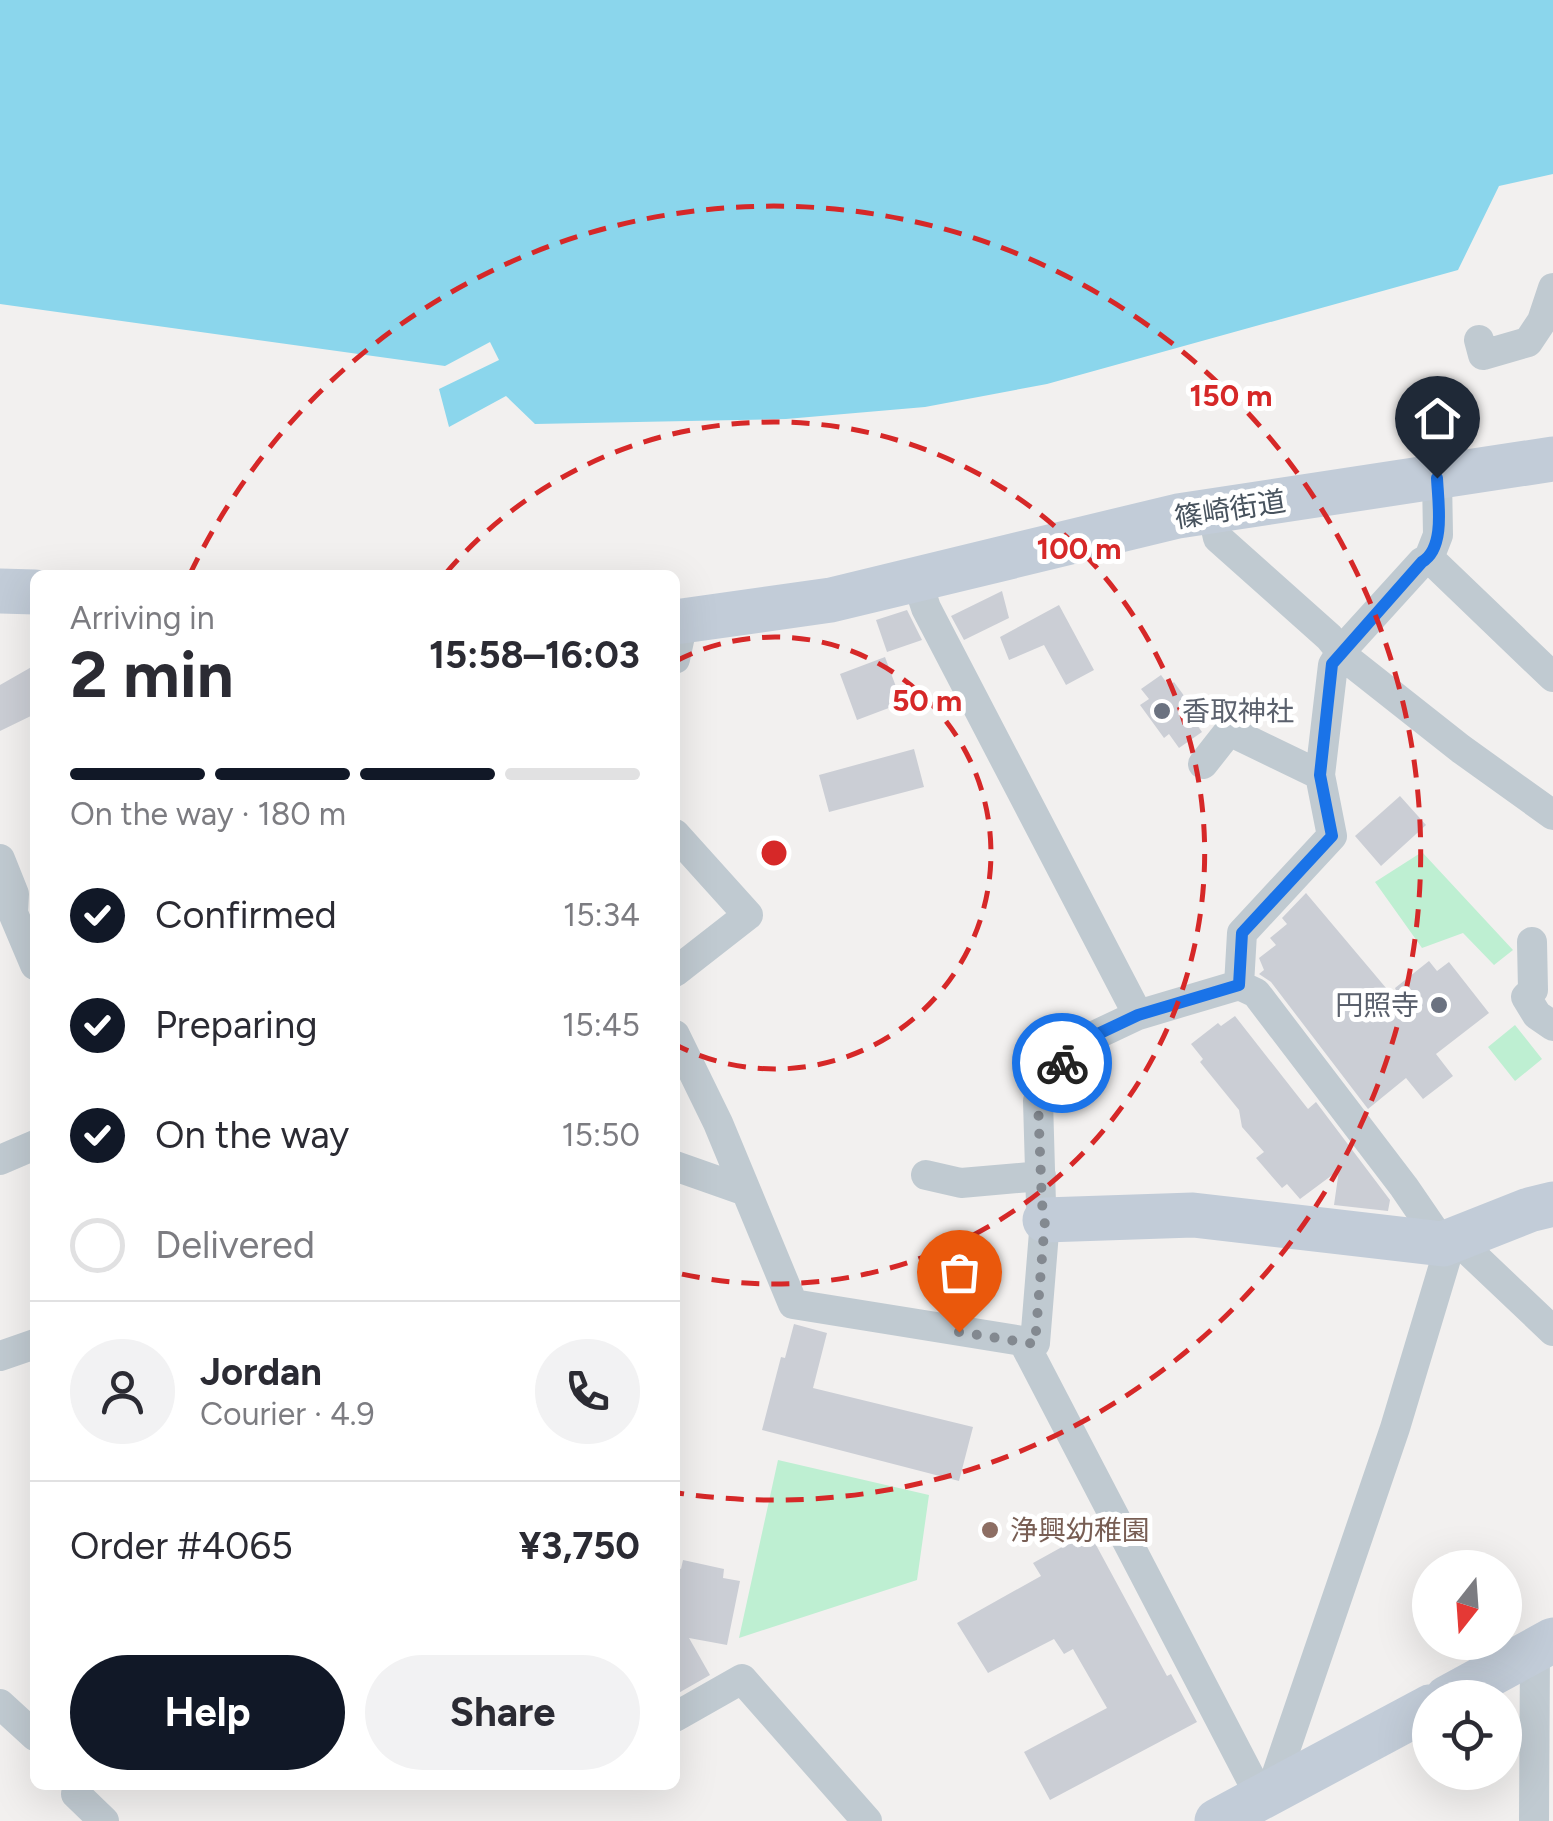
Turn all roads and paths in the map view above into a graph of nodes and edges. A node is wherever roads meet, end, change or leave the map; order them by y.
1 (1553, 288) edge
2 (1479, 340) dead end
3 (1553, 458) edge
4 (1437, 478) junction
5 (1212, 511) junction
6 (1430, 558) junction
7 (917, 580) junction
8 (0, 591) edge
9 (30, 592) edge
10 (680, 634) edge
11 (1342, 650) junction
12 (1553, 678) edge
13 (1202, 764) dead end
14 (1320, 775) junction
15 (1553, 815) edge
16 (680, 840) edge
17 (0, 859) edge
18 (1532, 942) dead end
19 (30, 953) edge
20 (680, 968) edge
21 (1239, 985) junction
22 (1138, 1015) junction
23 (1553, 1026) edge
24 (680, 1045) edge
25 (30, 1148) edge
26 (0, 1160) edge
27 (680, 1168) edge
28 (926, 1176) dead end
29 (746, 1192) junction
30 (1043, 1198) junction
31 (1553, 1204) edge
32 (1450, 1242) junction
33 (1553, 1331) edge
34 (1024, 1343) junction
35 (30, 1346) edge
36 (0, 1356) edge
37 (1544, 1645) edge
38 (1480, 1680) edge
39 (0, 1704) edge
40 (680, 1714) edge
41 (1412, 1718) edge
42 (30, 1731) edge
43 (78, 1800) edge
44 (1267, 1804) edge
45 (104, 1821) edge
46 (867, 1821) edge
47 (1217, 1821) edge
48 (1534, 1821) edge

1 - 2 street
3 - 4 main road, 篠崎街道
4 - 5 main road, 篠崎街道
4 - 6 street
5 - 7 main road, 篠崎街道
5 - 11 street
6 - 11 street
6 - 12 street
7 - 10 main road, 篠崎街道
7 - 22 street
8 - 9 main road
11 - 14 street
11 - 15 street
13 - 14 street
14 - 21 street
16 - 20 street
17 - 19 street
18 - 23 street
21 - 22 street
21 - 32 street
22 - 30 street
24 - 29 street
25 - 26 street
27 - 29 street
28 - 30 street
29 - 34 street
30 - 32 main road
30 - 34 street
31 - 32 main road
32 - 33 street
32 - 44 street
34 - 44 street
35 - 36 street
37 - 38 main road
37 - 48 street
39 - 42 street
40 - 46 street
41 - 44 main road
43 - 45 street
44 - 47 main road

